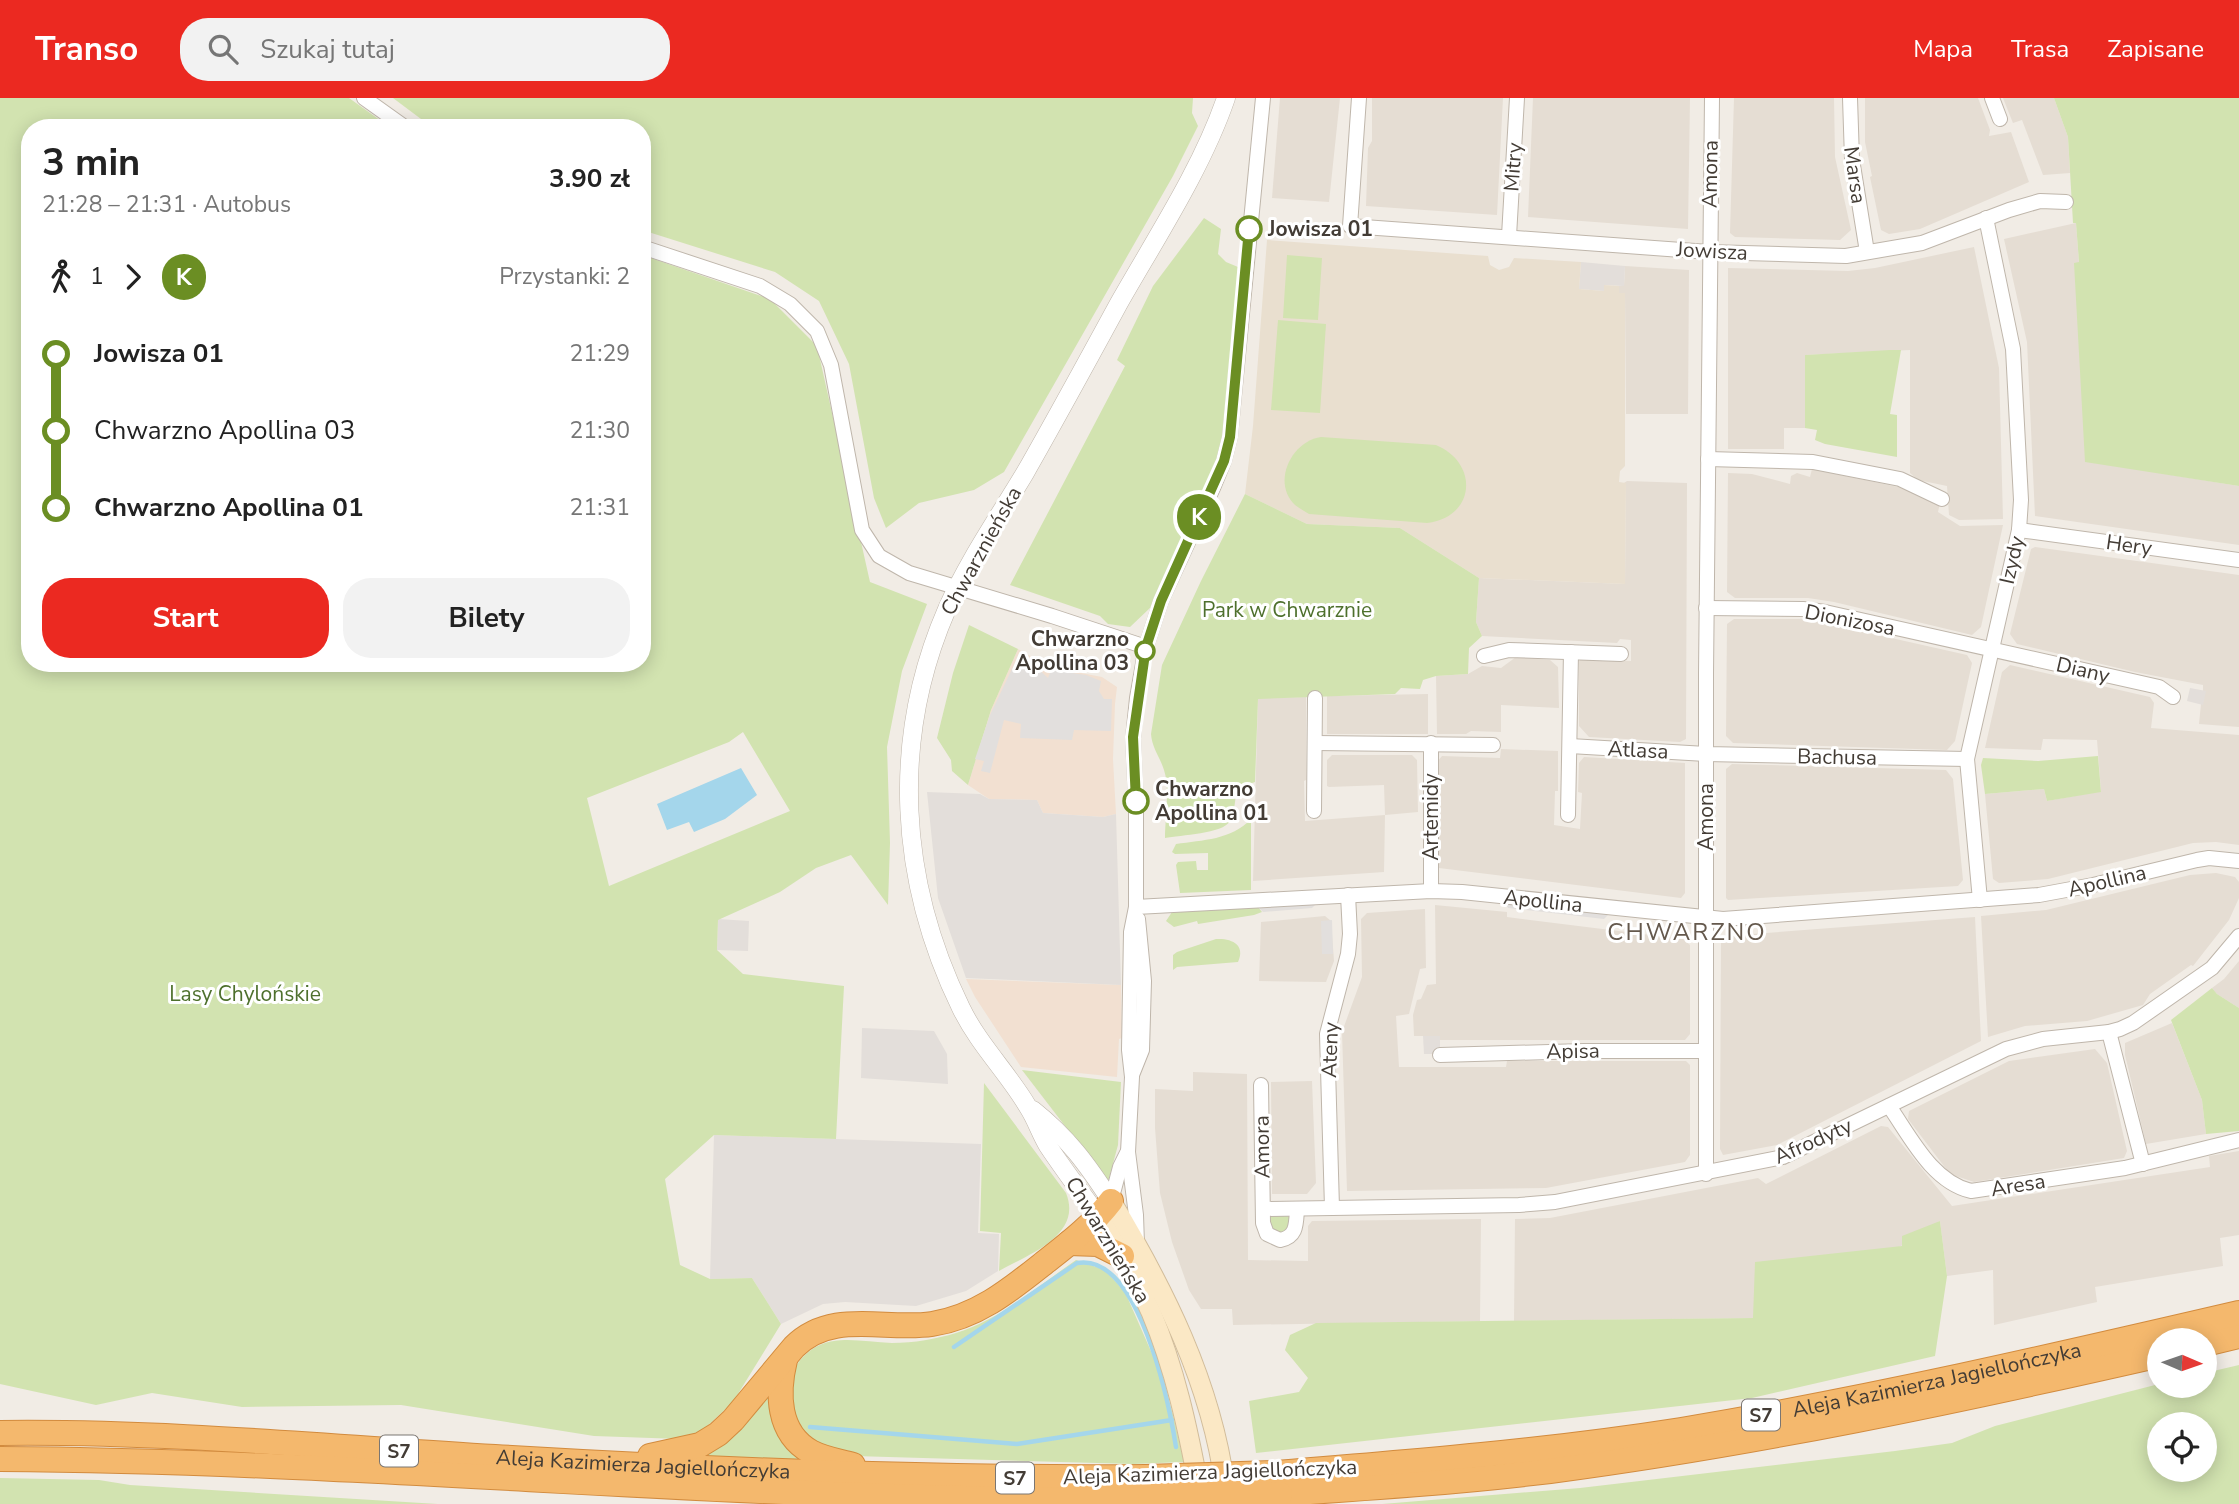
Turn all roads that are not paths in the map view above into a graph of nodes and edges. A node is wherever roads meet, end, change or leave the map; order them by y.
1 (364, 98) edge
2 (1226, 98) edge
3 (1263, 98) edge
4 (1359, 98) edge
5 (1517, 98) edge
6 (1712, 98) edge
7 (1850, 98) edge
8 (1992, 98) edge
9 (393, 119) edge
10 (2000, 119) dead end
11 (2066, 202) dead end
12 (1986, 218) junction
13 (1509, 236) junction
14 (651, 250) edge
15 (1709, 252) junction
16 (1867, 252) junction
17 (1708, 460) junction
18 (1942, 499) dead end
19 (2019, 530) junction
20 (2239, 561) edge
21 (957, 587) junction
22 (1706, 608) junction
23 (1146, 647) junction
24 (1992, 649) junction
25 (1571, 652) junction
26 (1621, 654) dead end
27 (1485, 656) dead end
28 (2173, 697) dead end
29 (1315, 698) dead end
30 (1315, 743) junction
31 (1431, 743) junction
32 (1493, 745) dead end
33 (1570, 746) junction
34 (1706, 754) junction
35 (1967, 759) junction
36 (1314, 811) dead end
37 (1568, 815) dead end
38 (2239, 861) edge
39 (1431, 891) junction
40 (1348, 895) junction
41 (1980, 900) junction
42 (1136, 907) junction
43 (1706, 918) junction
44 (2239, 936) edge
45 (2109, 1032) junction
46 (1706, 1051) junction
47 (1440, 1055) dead end
48 (1261, 1085) dead end
49 (1889, 1106) junction
50 (2239, 1140) edge
51 (1128, 1152) junction
52 (2143, 1164) junction
53 (1706, 1174) junction
54 (1332, 1208) junction
55 (1105, 1209) junction
56 (1263, 1209) junction
57 (1297, 1209) junction
58 (1069, 1243) junction
59 (1130, 1250) junction
60 (2239, 1313) edge
61 (2239, 1336) edge
62 (2217, 1341) edge
63 (2147, 1358) edge
64 (785, 1360) junction
65 (0, 1433) edge
66 (0, 1459) edge
67 (608, 1464) junction
68 (883, 1476) junction
69 (581, 1483) junction
70 (1278, 1483) junction
71 (1148, 1488) junction
72 (868, 1497) junction
73 (644, 1504) edge
74 (833, 1504) edge
75 (1201, 1504) edge
76 (1227, 1504) edge

1 - 9 street
2 - 21 street, Chwarznieńska
3 - 23 street, Chwarznieńska
4 - 13 street, Jowisza
5 - 13 street, Mitry
6 - 15 street, Amona
7 - 16 street, Marsa
8 - 10 street
11 - 12 street, Jowisza
12 - 16 street, Jowisza
12 - 19 street, Izydy
13 - 15 street, Jowisza
14 - 21 street
15 - 16 street, Jowisza
15 - 17 street, Amona
17 - 18 street
17 - 22 street, Amona
19 - 20 street, Hery
19 - 24 street, Izydy
21 - 23 street
21 - 55 street, Chwarznieńska
22 - 24 street, Dionizosa
22 - 34 street, Amona
23 - 42 street, Chwarznieńska
24 - 28 street, Diany
24 - 35 street, Izydy
25 - 26 street
25 - 27 street
25 - 33 street
29 - 30 street
30 - 31 street, Artemidy
30 - 36 street
31 - 32 street, Artemidy
31 - 39 street, Artemidy
33 - 34 street, Atlasa
33 - 37 street
34 - 35 street, Bachusa
34 - 43 street, Amona
35 - 41 street, Izydy
38 - 41 street, Apollina
39 - 40 street, Apollina
39 - 43 street, Apollina
40 - 42 street, Apollina
40 - 54 street, Ateny
41 - 43 street, Apollina
42 - 51 street, Chwarznieńska
43 - 46 street, Amona
44 - 45 street, Afrodyty
45 - 49 street, Afrodyty
45 - 52 street
46 - 47 street, Apisa
46 - 53 street, Amona
48 - 56 street, Amora
49 - 52 street, Aresa
49 - 53 street, Afrodyty
50 - 52 street, Aresa
51 - 55 street, Chwarznieńska
51 - 59 street, Chwarznieńska
53 - 54 street, Afrodyty
54 - 57 street, Afrodyty
55 - 58 highway
55 - 59 main road, Chwarznieńska
56 - 57 street, Afrodyty
56 - 57 street
58 - 59 highway
58 - 64 highway
59 - 75 main road, Chwarznieńska
59 - 76 main road, Chwarznieńska
60 - 70 highway, Aleja Kazimierza Jagiellończyka / S7
61 - 62 highway
63 - 70 highway, Aleja Kazimierza Jagiellończyka / S7
64 - 67 highway
64 - 68 highway
65 - 67 highway, Aleja Kazimierza Jagiellończyka / S7
66 - 69 highway, Aleja Kazimierza Jagiellończyka / S7
67 - 68 highway, Aleja Kazimierza Jagiellończyka / S7
68 - 71 highway, Aleja Kazimierza Jagiellończyka / S7
69 - 72 highway, Aleja Kazimierza Jagiellończyka / S7
69 - 73 highway
70 - 71 highway, Aleja Kazimierza Jagiellończyka / S7, bridge
71 - 72 highway, Aleja Kazimierza Jagiellończyka / S7
72 - 74 highway

